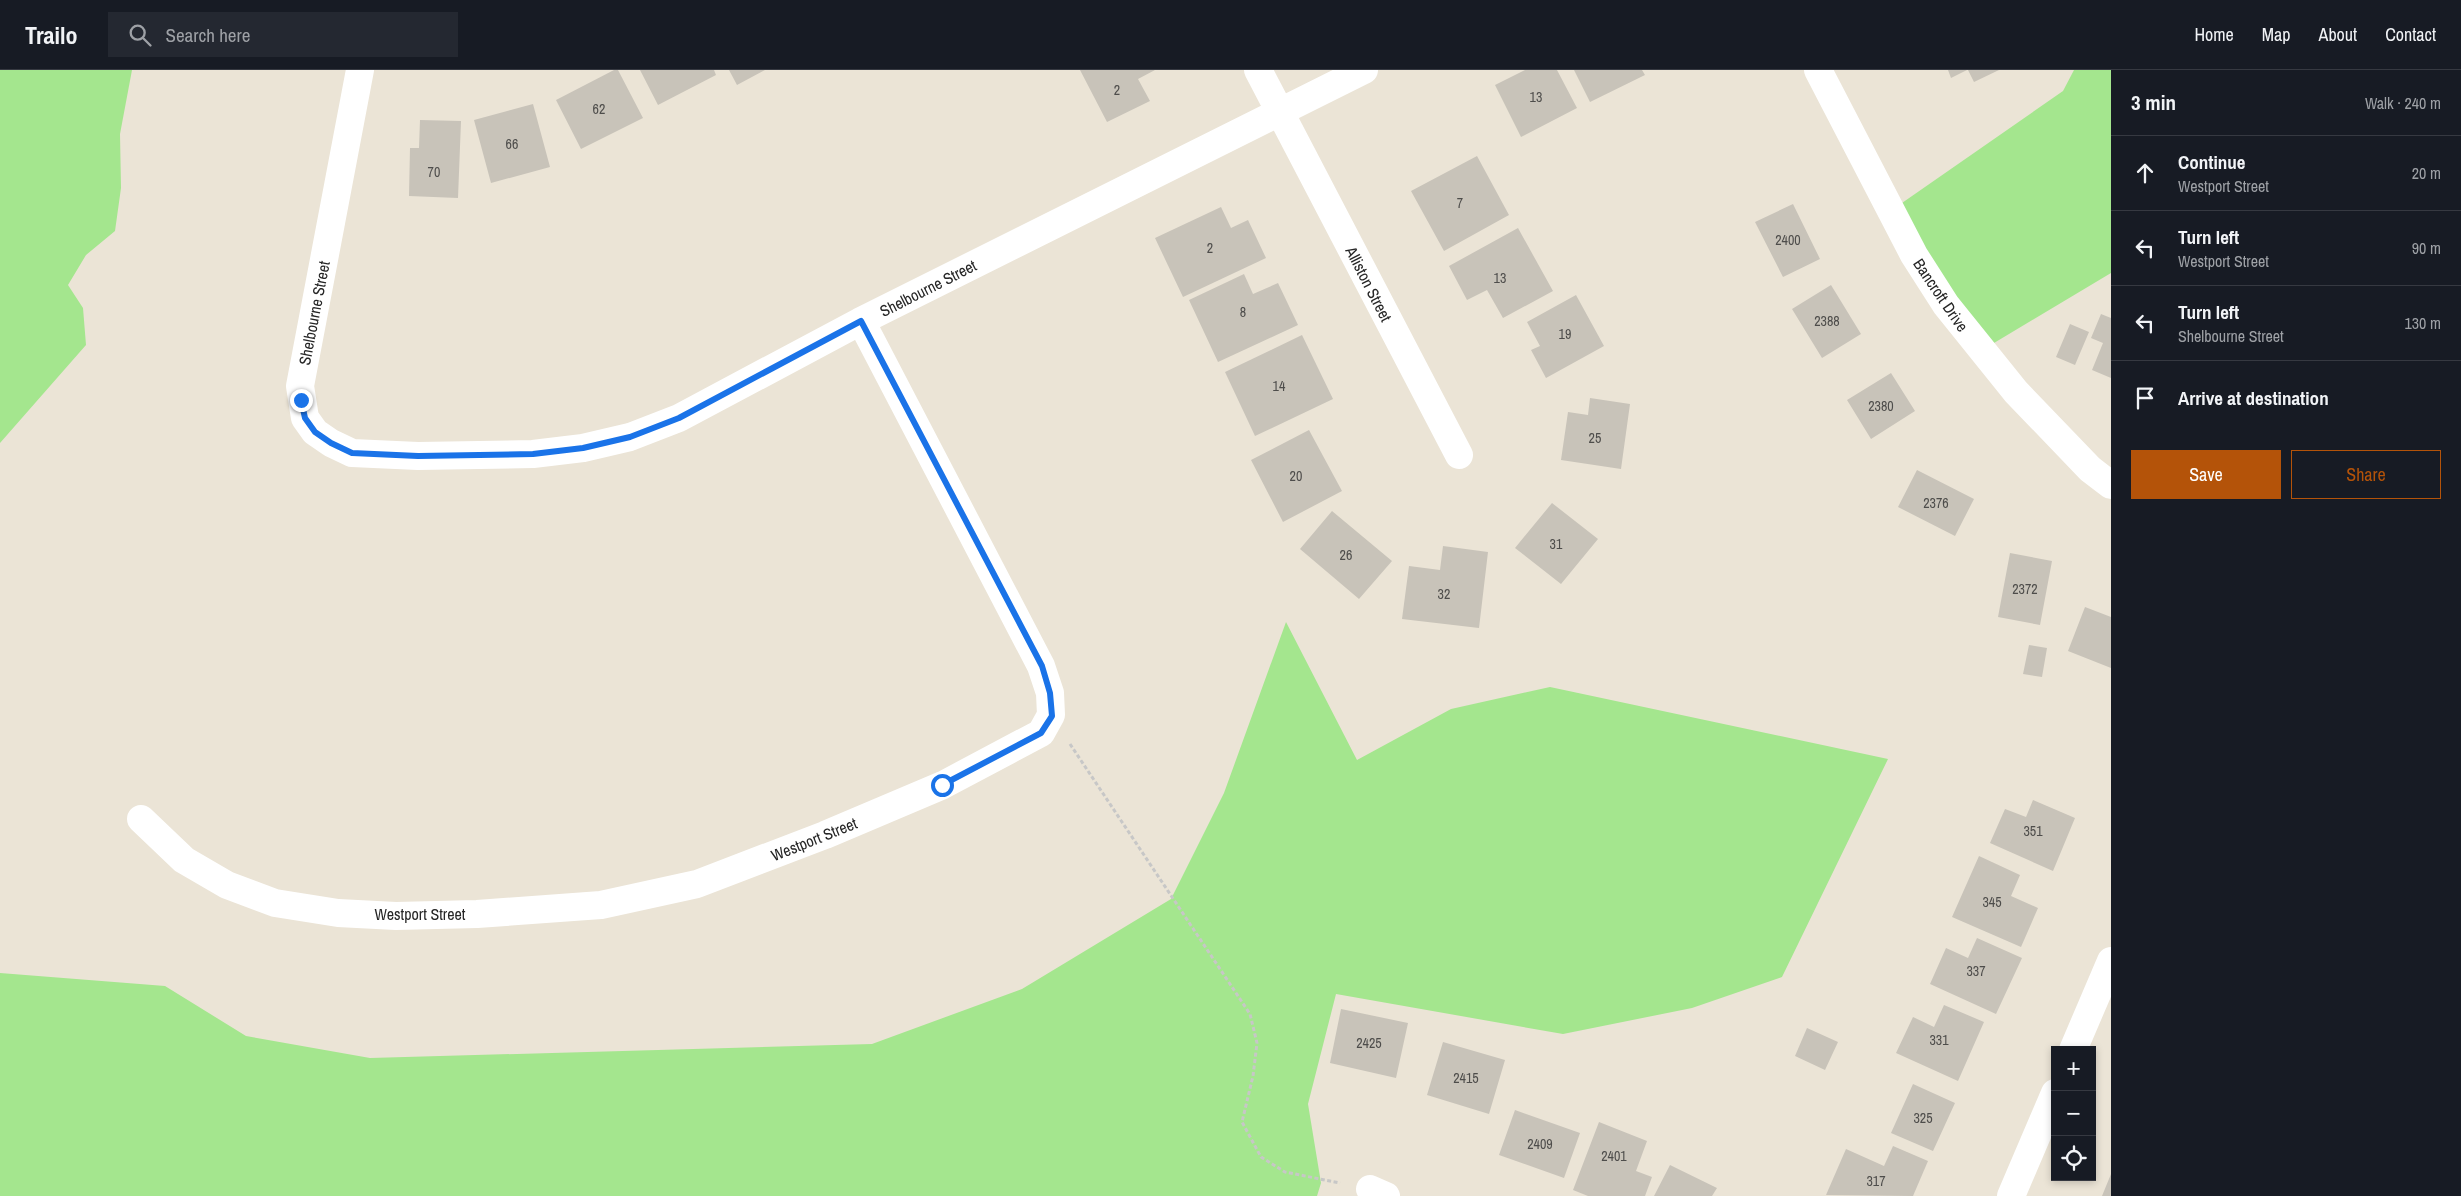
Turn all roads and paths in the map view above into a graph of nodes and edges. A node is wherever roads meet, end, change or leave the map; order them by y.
1 (360, 70) edge
2 (1258, 70) edge
3 (1364, 70) edge
4 (1818, 70) edge
5 (1280, 112) junction
6 (861, 321) junction
7 (1458, 456) dead end
8 (2111, 485) edge
9 (1052, 716) junction
10 (141, 819) dead end
11 (2111, 961) edge
12 (2075, 1046) edge
13 (2051, 1102) edge
14 (1378, 1193) edge
15 (2011, 1196) edge

1 - 6 street, Shelbourne Street
2 - 5 street, Alliston Street
3 - 5 street, Shelbourne Street
4 - 8 street, Bancroft Drive
5 - 6 street, Shelbourne Street
5 - 7 street, Alliston Street
6 - 9 street
9 - 10 street, Westport Street
9 - 14 path
11 - 12 street
13 - 15 street

